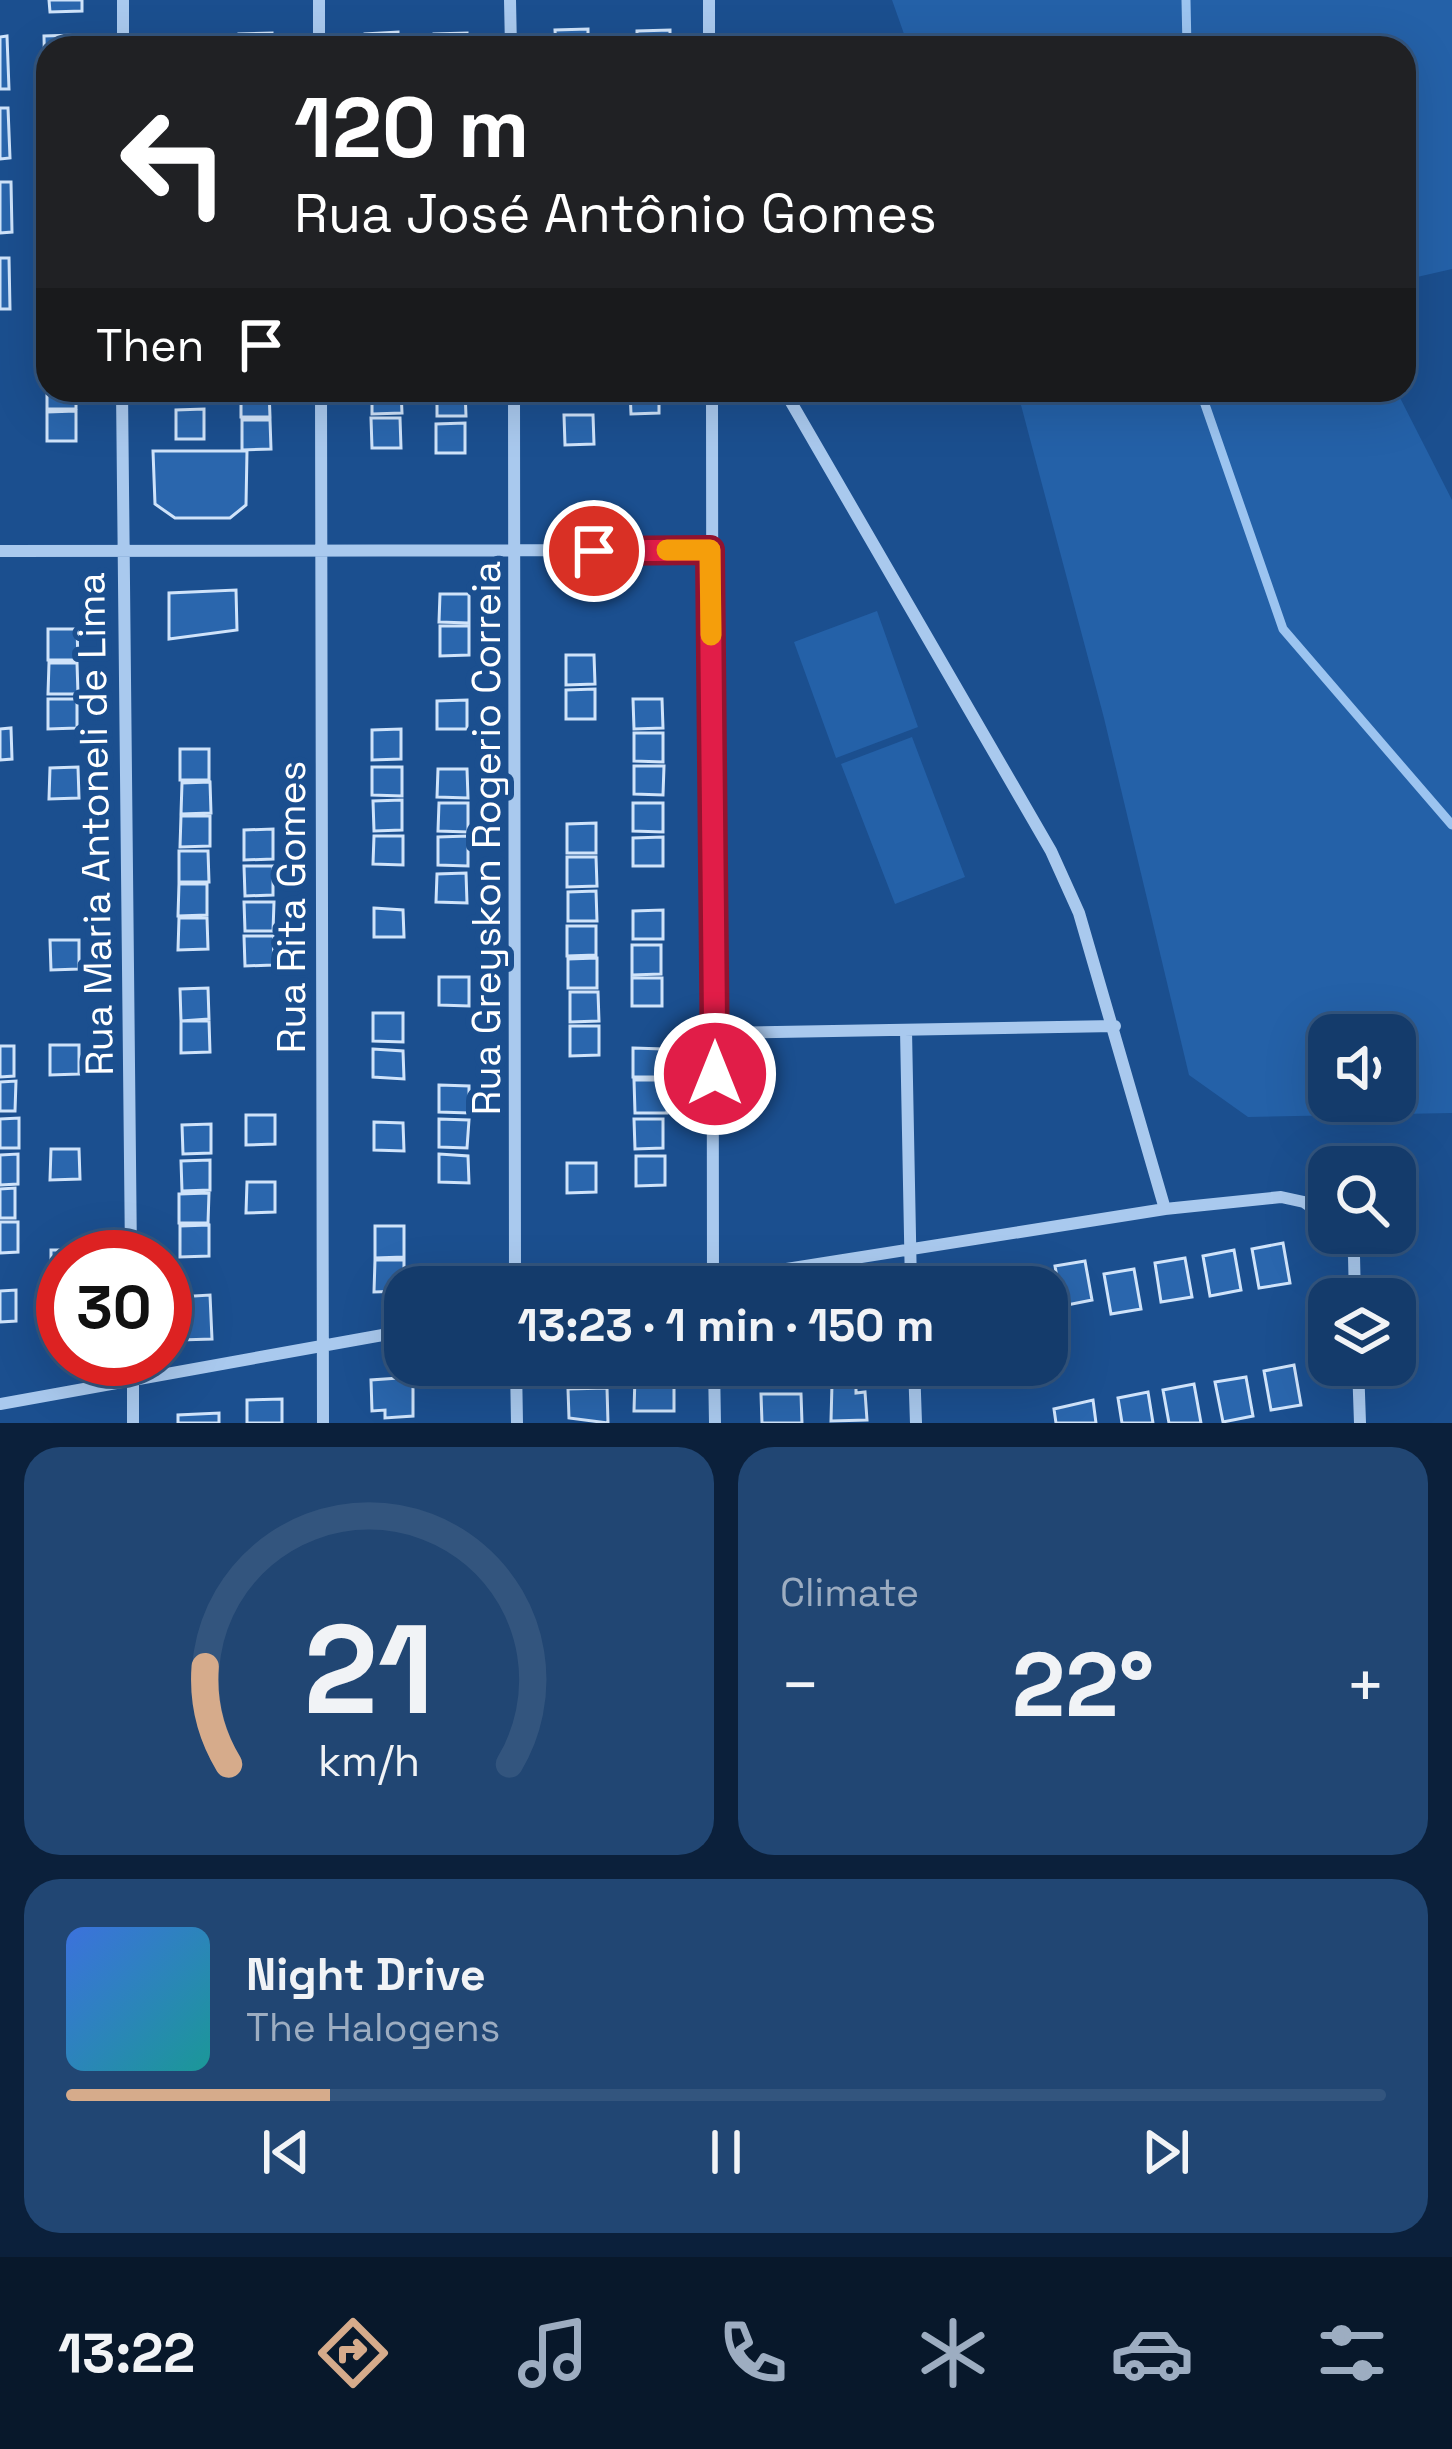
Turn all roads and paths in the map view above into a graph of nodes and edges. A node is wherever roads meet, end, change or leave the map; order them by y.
1 (123, 0) edge
2 (319, 0) edge
3 (510, 0) edge
4 (709, 0) edge
5 (123, 36) edge
6 (319, 36) edge
7 (511, 36) edge
8 (709, 36) edge
9 (122, 402) edge
10 (320, 402) edge
11 (514, 402) edge
12 (712, 402) edge
13 (791, 402) edge
14 (710, 550) junction
15 (0, 551) edge
16 (122, 551) junction
17 (321, 552) junction
18 (516, 552) junction
19 (1115, 1026) junction
20 (906, 1030) junction
21 (715, 1033) junction
22 (1308, 1205) edge
23 (1165, 1209) junction
24 (131, 1230) edge
25 (910, 1247) junction
26 (515, 1266) edge
27 (713, 1266) edge
28 (809, 1266) edge
29 (910, 1266) edge
30 (384, 1335) edge
31 (322, 1345) junction
32 (192, 1368) edge
33 (96, 1386) edge
34 (133, 1386) edge
35 (516, 1386) edge
36 (714, 1386) edge
37 (915, 1386) edge
38 (1359, 1386) edge
39 (0, 1404) edge
40 (133, 1423) edge
41 (323, 1423) edge
42 (517, 1423) edge
43 (715, 1423) edge
44 (916, 1423) edge
45 (1360, 1423) edge

1 - 5 street
2 - 6 street
3 - 7 street
4 - 8 street
9 - 16 street, Rua Maria Antoneli de Lima
10 - 17 street, Rua Rita Gomes
11 - 18 street, Rua Greyskon Rogerio Correia
12 - 14 street
13 - 19 street
14 - 18 street
14 - 21 street
15 - 16 street
16 - 17 street
16 - 24 street, Rua Maria Antoneli de Lima
17 - 18 street
17 - 31 street, Rua Rita Gomes
18 - 26 street, Rua Greyskon Rogerio Correia
19 - 20 street
19 - 23 street
20 - 21 street
20 - 25 street
21 - 27 street
22 - 23 street
23 - 25 street
25 - 28 street
25 - 29 street
30 - 31 street
31 - 32 street
31 - 41 street, Rua Rita Gomes
33 - 39 street
34 - 40 street
35 - 42 street
36 - 43 street
37 - 44 street
38 - 45 street

